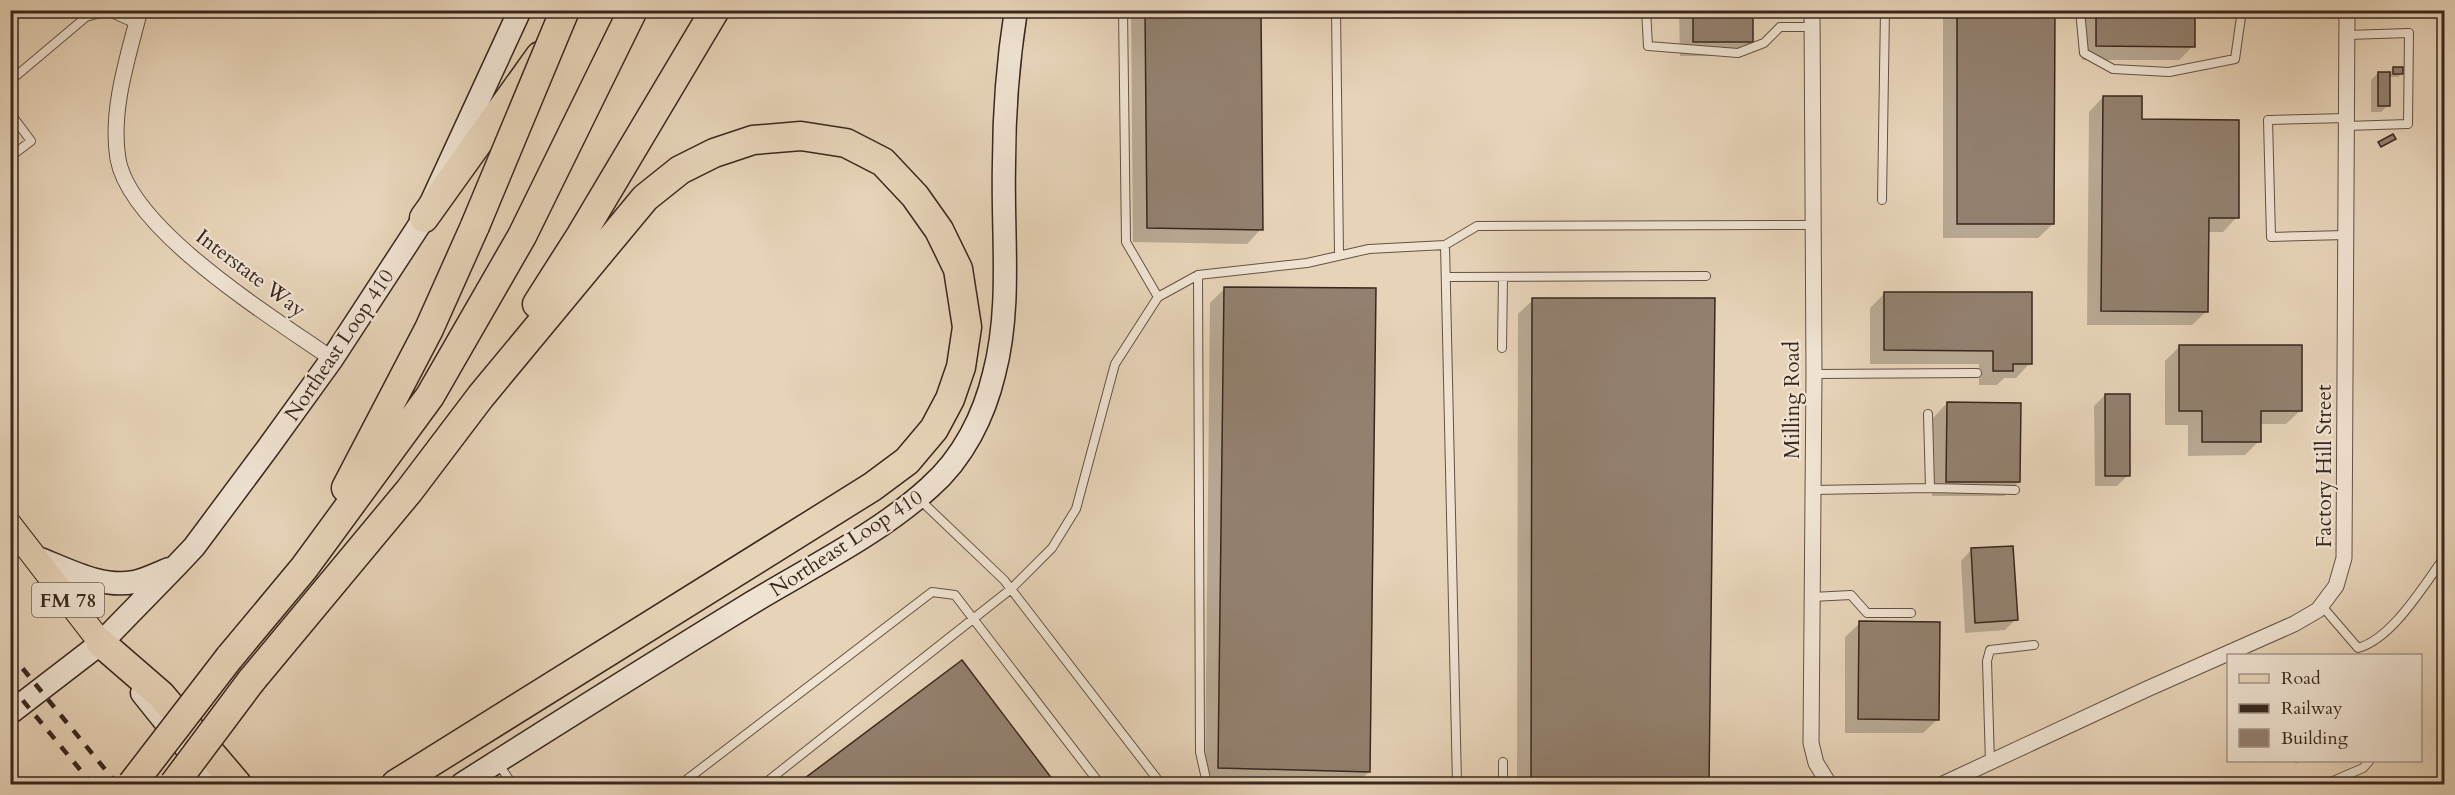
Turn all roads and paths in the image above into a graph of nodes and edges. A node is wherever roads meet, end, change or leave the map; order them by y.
1 (520, 10) edge
2 (565, 10) edge
3 (573, 10) edge
4 (633, 10) edge
5 (715, 10) edge
6 (1016, 10) edge
7 (1124, 10) edge
8 (1336, 10) edge
9 (1646, 10) edge
10 (1812, 10) edge
11 (1885, 10) edge
12 (2080, 10) edge
13 (2242, 10) edge
14 (2347, 10) edge
15 (138, 17) edge
16 (1812, 27) junction
17 (2347, 35) junction
18 (10, 81) edge
19 (10, 113) edge
20 (2346, 122) junction
21 (10, 157) edge
22 (1882, 200) dead end
23 (424, 218) junction
24 (1813, 225) junction
25 (2346, 235) junction
26 (1446, 245) junction
27 (1339, 255) junction
28 (1198, 275) junction
29 (1706, 276) dead end
30 (1446, 277) junction
31 (1503, 277) junction
32 (1158, 297) junction
33 (1502, 348) dead end
34 (332, 359) junction
35 (1977, 373) dead end
36 (1814, 374) junction
37 (481, 396) junction
38 (1928, 414) dead end
39 (1930, 488) junction
40 (1812, 490) junction
41 (2016, 490) dead end
42 (917, 497) junction
43 (10, 525) edge
44 (35, 557) junction
45 (2445, 558) edge
46 (176, 566) junction
47 (304, 568) junction
48 (1011, 589) junction
49 (1812, 597) junction
50 (2321, 605) junction
51 (1911, 613) dead end
52 (974, 619) junction
53 (101, 643) junction
54 (2034, 645) dead end
55 (2359, 652) edge
56 (10, 713) edge
57 (498, 762) junction
58 (1503, 762) dead end
59 (1990, 762) junction
60 (2368, 762) edge
61 (132, 784) edge
62 (174, 784) edge
63 (215, 784) edge
64 (237, 784) edge
65 (396, 784) edge
66 (462, 784) edge
67 (512, 784) edge
68 (681, 784) edge
69 (764, 784) edge
70 (1100, 784) edge
71 (1161, 784) edge
72 (1210, 784) edge
73 (1456, 784) edge
74 (1503, 784) edge
75 (1829, 784) edge
76 (1943, 784) edge
77 (2326, 784) edge

1 - 23 main road, Northeast Loop 410
2 - 47 highway, bridge
3 - 23 highway
4 - 47 highway
5 - 37 highway
6 - 42 main road, Northeast Loop 410
7 - 32 lane
8 - 27 lane
9 - 16 lane
10 - 16 street, Milling Road
11 - 22 lane
12 - 13 lane
14 - 17 street, Factory Hill Street
15 - 18 lane
15 - 34 street, Interstate Way
16 - 24 street, Milling Road
17 - 20 street, Factory Hill Street
17 - 20 lane
19 - 21 lane
20 - 25 street, Factory Hill Street
20 - 25 lane
23 - 34 main road, Northeast Loop 410
24 - 26 lane
24 - 36 street, Milling Road
25 - 50 street, Factory Hill Street
26 - 27 lane
26 - 30 lane
27 - 28 lane
28 - 32 lane
28 - 72 lane
29 - 31 lane
30 - 31 lane
30 - 73 lane
31 - 33 lane
32 - 48 lane
34 - 46 main road, Northeast Loop 410
35 - 36 lane
36 - 40 street, Milling Road
37 - 62 highway, bridge
37 - 65 highway
38 - 39 lane
39 - 40 lane
39 - 41 lane
40 - 49 street, Milling Road
42 - 48 lane
42 - 57 main road, Northeast Loop 410
43 - 44 main road, FM 78
44 - 46 main road
44 - 53 main road, FM 78
45 - 55 lane
46 - 53 main road, Northeast Loop 410
47 - 61 highway, bridge
48 - 52 lane
48 - 71 lane
49 - 51 lane
49 - 75 street, Milling Road
50 - 55 lane
50 - 59 street, Factory Hill Street
52 - 68 lane
52 - 69 lane
52 - 70 lane
53 - 56 main road, Northeast Loop 410
53 - 63 main road
53 - 64 highway
54 - 59 lane
57 - 66 main road, Northeast Loop 410
57 - 67 lane
58 - 74 lane
59 - 76 street, Factory Hill Street
60 - 77 lane

